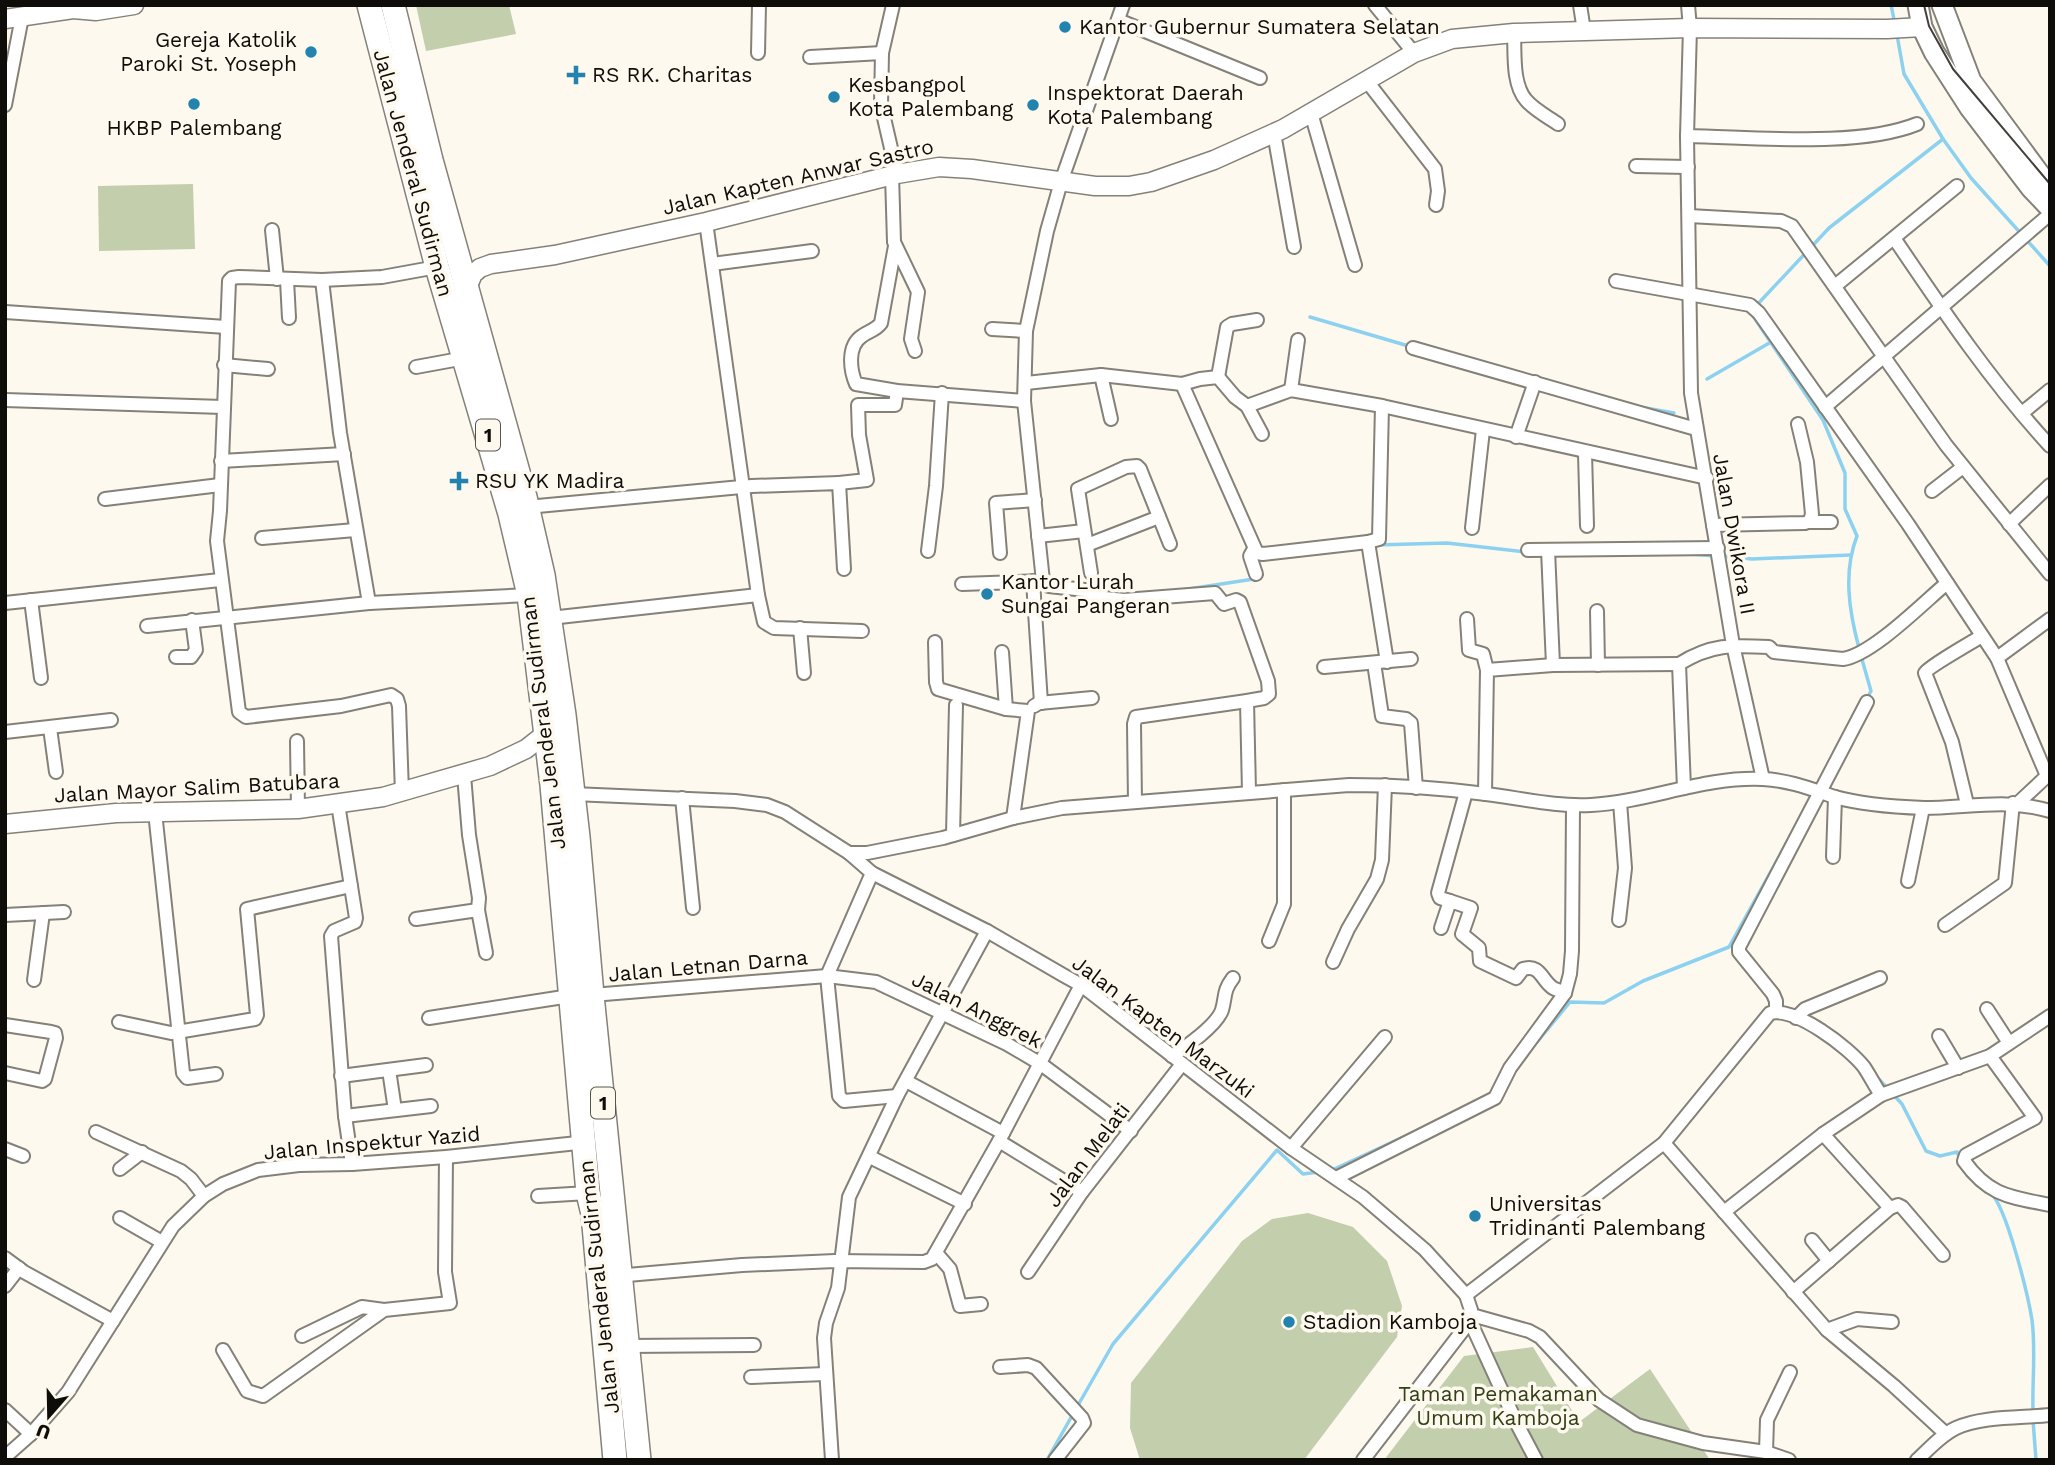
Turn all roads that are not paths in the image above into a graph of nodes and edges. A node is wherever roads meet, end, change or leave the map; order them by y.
1 (369, 5) edge
2 (393, 5) edge
3 (759, 5) edge
4 (893, 5) edge
5 (1123, 5) edge
6 (1375, 5) edge
7 (1580, 5) edge
8 (1688, 5) edge
9 (1917, 5) edge
10 (1942, 5) edge
11 (129, 6) edge
12 (74, 7) edge
13 (54, 8) edge
14 (14, 18) edge
15 (1118, 20) junction
16 (1690, 27) junction
17 (1917, 27) junction
18 (1584, 31) junction
19 (1514, 33) junction
20 (758, 53) dead end
21 (1413, 53) junction
22 (882, 54) junction
23 (810, 57) dead end
24 (1260, 78) dead end
25 (1366, 80) junction
26 (5, 105) edge
27 (1311, 113) junction
28 (1558, 124) dead end
29 (1917, 124) dead end
30 (1274, 133) junction
31 (1687, 136) junction
32 (1636, 166) dead end
33 (1688, 167) junction
34 (895, 175) junction
35 (1061, 182) junction
36 (1957, 186) dead end
37 (2050, 188) edge
38 (1436, 205) dead end
39 (2050, 208) edge
40 (2050, 214) edge
41 (1689, 216) junction
42 (706, 222) junction
43 (272, 230) dead end
44 (1894, 238) junction
45 (895, 246) junction
46 (1294, 247) dead end
47 (812, 251) dead end
48 (712, 264) junction
49 (1355, 265) dead end
50 (437, 267) junction
51 (282, 279) junction
52 (322, 280) junction
53 (1616, 281) dead end
54 (1689, 286) junction
55 (1835, 286) junction
56 (461, 297) junction
57 (1941, 308) junction
58 (5, 312) edge
59 (289, 318) dead end
60 (1257, 320) dead end
61 (226, 327) junction
62 (992, 329) dead end
63 (1026, 331) junction
64 (1298, 340) dead end
65 (1413, 348) dead end
66 (915, 351) dead end
67 (1883, 357) junction
68 (465, 358) junction
69 (224, 365) junction
70 (416, 367) dead end
71 (268, 369) dead end
72 (1101, 375) junction
73 (1218, 377) junction
74 (1535, 382) junction
75 (1026, 383) junction
76 (1182, 384) junction
77 (1291, 390) junction
78 (2050, 390) edge
79 (897, 391) junction
80 (942, 393) junction
81 (5, 400) edge
82 (1024, 401) junction
83 (1247, 406) junction
84 (1382, 406) junction
85 (223, 407) junction
86 (1825, 407) junction
87 (2022, 413) junction
88 (1111, 419) dead end
89 (1798, 424) dead end
90 (1696, 429) junction
91 (1483, 430) junction
92 (1262, 435) dead end
93 (1516, 437) junction
94 (2050, 446) edge
95 (1586, 453) junction
96 (344, 454) junction
97 (221, 461) junction
98 (1964, 467) junction
99 (1707, 478) junction
100 (839, 483) junction
101 (220, 485) junction
102 (2050, 485) edge
103 (743, 486) junction
104 (1932, 491) dead end
105 (105, 499) dead end
106 (1035, 500) junction
107 (527, 508) junction
108 (1158, 517) junction
109 (1808, 522) junction
110 (1831, 522) dead end
111 (2009, 524) junction
112 (1713, 525) junction
113 (1587, 526) dead end
114 (1472, 528) dead end
115 (355, 530) junction
116 (1084, 531) junction
117 (1038, 536) junction
118 (262, 538) dead end
119 (1170, 544) dead end
120 (1087, 545) junction
121 (1368, 546) junction
122 (1254, 549) junction
123 (1528, 550) dead end
124 (928, 551) dead end
125 (1548, 552) junction
126 (1000, 553) dead end
127 (1719, 554) junction
128 (844, 569) dead end
129 (1091, 573) dead end
130 (1256, 574) dead end
131 (2050, 574) edge
132 (220, 580) junction
133 (1038, 581) junction
134 (1947, 583) junction
135 (962, 584) dead end
136 (529, 595) junction
137 (758, 595) junction
138 (31, 600) junction
139 (5, 603) edge
140 (369, 603) junction
141 (1597, 611) dead end
142 (550, 618) junction
143 (227, 619) junction
144 (1467, 619) dead end
145 (192, 620) junction
146 (146, 626) dead end
147 (2047, 626) edge
148 (800, 628) junction
149 (862, 631) dead end
150 (1982, 636) junction
151 (935, 642) dead end
152 (1734, 645) junction
153 (1002, 652) dead end
154 (176, 657) dead end
155 (1411, 659) dead end
156 (1997, 659) junction
157 (1380, 663) junction
158 (1679, 664) junction
159 (1553, 665) junction
160 (1598, 665) junction
161 (1324, 667) dead end
162 (1488, 670) junction
163 (804, 673) dead end
164 (41, 678) dead end
165 (1092, 698) dead end
166 (1247, 701) junction
167 (1867, 702) dead end
168 (1041, 703) junction
169 (956, 705) dead end
170 (1006, 709) junction
171 (1028, 711) junction
172 (565, 718) junction
173 (111, 720) dead end
174 (50, 728) junction
175 (5, 732) edge
176 (546, 733) junction
177 (297, 741) dead end
178 (56, 772) dead end
179 (464, 775) junction
180 (2049, 775) edge
181 (1763, 779) junction
182 (1385, 785) junction
183 (1416, 788) junction
184 (1684, 788) junction
185 (1817, 789) junction
186 (1284, 790) junction
187 (1249, 792) junction
188 (1466, 792) junction
189 (402, 793) junction
190 (573, 794) junction
191 (1485, 794) junction
192 (1835, 797) junction
193 (682, 798) junction
194 (1135, 802) junction
195 (1620, 802) junction
196 (338, 804) junction
197 (1966, 804) junction
198 (2015, 804) junction
199 (1573, 805) junction
200 (1923, 808) junction
201 (298, 809) junction
202 (2050, 811) edge
203 (155, 812) junction
204 (1013, 818) junction
205 (5, 824) edge
206 (953, 835) junction
207 (849, 853) junction
208 (1833, 857) dead end
209 (872, 873) junction
210 (1908, 881) dead end
211 (351, 886) junction
212 (1450, 901) junction
213 (693, 908) dead end
214 (478, 909) junction
215 (64, 912) dead end
216 (43, 913) junction
217 (5, 915) edge
218 (416, 919) dead end
219 (1619, 920) dead end
220 (1945, 925) dead end
221 (1441, 928) dead end
222 (988, 931) junction
223 (1269, 941) dead end
224 (486, 953) dead end
225 (1333, 962) dead end
226 (827, 976) junction
227 (1233, 978) dead end
228 (1880, 978) dead end
229 (34, 981) dead end
230 (1081, 985) junction
231 (1565, 993) junction
232 (581, 996) junction
233 (1776, 1007) junction
234 (1987, 1009) dead end
235 (1800, 1013) junction
236 (944, 1014) junction
237 (2050, 1016) edge
238 (429, 1018) dead end
239 (119, 1022) dead end
240 (5, 1025) edge
241 (178, 1032) junction
242 (1939, 1036) dead end
243 (1385, 1037) dead end
244 (2008, 1043) junction
245 (1990, 1056) junction
246 (1177, 1060) junction
247 (1041, 1064) junction
248 (426, 1065) dead end
249 (1958, 1068) junction
250 (389, 1070) junction
251 (5, 1073) edge
252 (216, 1074) dead end
253 (341, 1076) junction
254 (906, 1081) junction
255 (1885, 1094) junction
256 (897, 1097) junction
257 (432, 1106) dead end
258 (395, 1110) junction
259 (345, 1116) junction
260 (1131, 1131) junction
261 (96, 1132) dead end
262 (1823, 1134) junction
263 (1001, 1137) junction
264 (595, 1140) junction
265 (1664, 1143) junction
266 (1291, 1148) junction
267 (5, 1149) edge
268 (142, 1152) junction
269 (23, 1156) dead end
270 (446, 1157) junction
271 (870, 1157) junction
272 (352, 1164) junction
273 (120, 1169) dead end
274 (1330, 1174) junction
275 (588, 1192) junction
276 (1082, 1192) junction
277 (204, 1196) junction
278 (538, 1196) dead end
279 (965, 1204) junction
280 (2050, 1205) edge
281 (1890, 1208) junction
282 (1724, 1212) junction
283 (120, 1218) dead end
284 (1812, 1240) dead end
285 (162, 1242) junction
286 (937, 1254) junction
287 (1943, 1255) dead end
288 (5, 1258) edge
289 (1829, 1261) junction
290 (842, 1262) junction
291 (19, 1268) junction
292 (1028, 1272) dead end
293 (610, 1276) junction
294 (5, 1286) edge
295 (1793, 1292) junction
296 (1466, 1295) junction
297 (981, 1304) dead end
298 (384, 1310) junction
299 (1471, 1318) junction
300 (113, 1321) junction
301 (1892, 1322) dead end
302 (1826, 1330) junction
303 (302, 1336) dead end
304 (754, 1345) dead end
305 (626, 1346) junction
306 (223, 1350) dead end
307 (1000, 1367) dead end
308 (1790, 1372) dead end
309 (825, 1374) junction
310 (751, 1377) dead end
311 (619, 1382) junction
312 (5, 1410) edge
313 (2045, 1416) edge
314 (31, 1434) junction
315 (1946, 1434) junction
316 (1766, 1452) junction
317 (5, 1457) edge
318 (615, 1460) edge
319 (639, 1460) edge
320 (832, 1460) edge
321 (1055, 1460) edge
322 (1363, 1460) edge
323 (1536, 1460) edge
324 (1789, 1460) edge
325 (1917, 1460) edge

1 - 50 highway, Jalan Jenderal Sudirman / 1
2 - 56 highway, Jalan Jenderal Sudirman / 1
3 - 20 street
4 - 22 street
5 - 15 street
6 - 21 street
7 - 18 street
8 - 16 street, Jalan Dwikora II
9 - 17 main road
10 - 37 main road
11 - 12 street
12 - 13 street
13 - 14 street
14 - 26 street
15 - 24 street
15 - 35 street
16 - 17 street, Jalan Kapten Anwar Sastro
16 - 18 street, Jalan Kapten Anwar Sastro
16 - 31 street, Jalan Dwikora II
17 - 39 main road
18 - 19 street, Jalan Kapten Anwar Sastro
19 - 21 street, Jalan Kapten Anwar Sastro
19 - 28 street
21 - 25 street, Jalan Kapten Anwar Sastro
22 - 23 street
22 - 34 street
25 - 27 street, Jalan Kapten Anwar Sastro
25 - 38 street
27 - 30 street, Jalan Kapten Anwar Sastro
27 - 49 street
29 - 31 street
30 - 35 street, Jalan Kapten Anwar Sastro
30 - 46 street
31 - 33 street, Jalan Dwikora II
32 - 33 street
33 - 41 street, Jalan Dwikora II
34 - 35 street, Jalan Kapten Anwar Sastro
34 - 42 street, Jalan Kapten Anwar Sastro
34 - 45 street
35 - 63 street
36 - 44 street
40 - 57 street
41 - 54 street, Jalan Dwikora II
41 - 55 street
42 - 48 street
42 - 56 street, Jalan Kapten Anwar Sastro
43 - 51 street
44 - 55 street
44 - 57 street
45 - 66 street
45 - 79 street
47 - 48 street
48 - 103 street
50 - 52 street
50 - 56 highway, Jalan Jenderal Sudirman / 1
51 - 52 street
51 - 59 street
51 - 61 street
52 - 96 street
53 - 54 street
54 - 86 street
54 - 90 street, Jalan Dwikora II
55 - 67 street
56 - 68 highway, Jalan Jenderal Sudirman / 1
56 - 107 highway, Jalan Jenderal Sudirman / 1
57 - 67 street
57 - 87 street
58 - 61 street
60 - 73 street
61 - 69 street
62 - 63 street
63 - 75 street
64 - 77 street
65 - 74 street
67 - 86 street
67 - 98 street
68 - 70 street
68 - 136 highway, Jalan Jenderal Sudirman / 1
69 - 71 street
69 - 85 street
72 - 75 street
72 - 76 street
72 - 88 street
73 - 76 street
73 - 83 street
74 - 90 street
74 - 93 street
75 - 82 street
76 - 122 street
77 - 83 street
77 - 84 street
78 - 87 street
79 - 80 street
79 - 100 street
80 - 82 street
80 - 124 street
81 - 85 street
82 - 106 street
83 - 92 street
84 - 91 street
84 - 121 street
85 - 97 street
86 - 134 street
87 - 94 street
89 - 109 street
90 - 99 street, Jalan Dwikora II
91 - 93 street
91 - 114 street
93 - 95 street
95 - 99 street
95 - 113 street
96 - 97 street
96 - 115 street
97 - 101 street
98 - 104 street
98 - 111 street
99 - 112 street, Jalan Dwikora II
100 - 103 street
100 - 128 street
101 - 105 street
101 - 132 street
102 - 111 street
103 - 107 street
103 - 137 street
106 - 117 street
106 - 126 street
107 - 142 highway, Jalan Jenderal Sudirman / 1
108 - 116 street
108 - 119 street
108 - 120 street
109 - 110 street
109 - 112 street
111 - 131 street
112 - 127 street, Jalan Dwikora II
115 - 118 street
115 - 140 street
116 - 117 street
116 - 120 street
117 - 133 street
120 - 129 street
121 - 122 street
121 - 157 street
122 - 130 street
123 - 125 street
125 - 127 street
125 - 159 street
127 - 152 street, Jalan Dwikora II
132 - 138 street
132 - 143 street
133 - 135 street
133 - 166 street
133 - 168 street
134 - 150 street
134 - 152 street
136 - 140 street
136 - 176 highway, Jalan Jenderal Sudirman / 1
137 - 142 street
137 - 148 street
138 - 139 street
138 - 164 street
140 - 143 street
141 - 160 street
142 - 172 highway, Jalan Jenderal Sudirman / 1
143 - 145 street
143 - 189 street
144 - 162 street
145 - 146 street
145 - 154 street
147 - 156 street
148 - 149 street
148 - 163 street
150 - 156 street
150 - 197 street
151 - 170 street
152 - 158 street
152 - 181 street, Jalan Dwikora II
153 - 170 street
155 - 157 street
156 - 180 street
157 - 161 street
157 - 183 street
158 - 160 street
158 - 184 street
159 - 160 street
159 - 162 street
162 - 191 street
165 - 168 street
166 - 187 street
166 - 194 street
167 - 185 street
168 - 171 street
169 - 206 street
170 - 171 street
171 - 204 street
172 - 176 street, Jalan Mayor Salim Batubara
172 - 190 highway, Jalan Jenderal Sudirman / 1
173 - 174 street
174 - 175 street
174 - 178 street
176 - 179 street, Jalan Mayor Salim Batubara
176 - 232 highway, Jalan Jenderal Sudirman / 1
177 - 201 street
179 - 189 street, Jalan Mayor Salim Batubara
179 - 214 street
180 - 198 street
181 - 184 street
181 - 185 street
182 - 183 street
182 - 186 street
182 - 225 street
183 - 188 street
184 - 195 street
185 - 192 street
185 - 233 street
186 - 187 street
186 - 223 street
187 - 194 street
188 - 191 street
188 - 212 street
189 - 196 street, Jalan Mayor Salim Batubara
190 - 193 street, Jalan Kapten Marzuki
190 - 232 highway, Jalan Jenderal Sudirman / 1
191 - 199 street
192 - 200 street
192 - 208 street
193 - 207 street, Jalan Kapten Marzuki
193 - 213 street
194 - 204 street
195 - 199 street
195 - 219 street
196 - 201 street, Jalan Mayor Salim Batubara
196 - 211 street
197 - 198 street
197 - 200 street
198 - 202 street
198 - 220 street
199 - 231 street
200 - 210 street
201 - 203 street, Jalan Mayor Salim Batubara
203 - 205 street, Jalan Mayor Salim Batubara
203 - 241 street
204 - 206 street
206 - 207 street
207 - 209 street, Jalan Kapten Marzuki
209 - 222 street, Jalan Kapten Marzuki
209 - 226 street
211 - 241 street
211 - 253 street
212 - 221 street
212 - 231 street
214 - 218 street
214 - 224 street
215 - 216 street
216 - 217 street
216 - 229 street
222 - 230 street, Jalan Kapten Marzuki
222 - 236 street
226 - 232 street, Jalan Letnan Darna
226 - 236 street, Jalan Anggrek
226 - 256 street
227 - 246 street, Jalan Melati
228 - 235 street
230 - 246 street, Jalan Kapten Marzuki
230 - 247 street
231 - 274 street
232 - 238 street, Jalan Letnan Darna
232 - 264 highway, Jalan Jenderal Sudirman / 1
233 - 235 street
233 - 265 street
234 - 244 street
235 - 255 street
236 - 247 street, Jalan Anggrek
236 - 254 street
237 - 244 street
239 - 241 street
240 - 251 street
241 - 252 street
242 - 249 street
243 - 266 street
244 - 245 street
245 - 249 street
245 - 280 street
246 - 260 street, Jalan Melati
246 - 266 street, Jalan Kapten Marzuki
247 - 260 street, Jalan Anggrek
247 - 263 street
248 - 250 street
249 - 255 street
250 - 253 street
250 - 258 street
253 - 259 street
254 - 256 street
254 - 263 street
255 - 262 street
256 - 271 street
257 - 258 street
258 - 259 street
259 - 272 street
260 - 276 street, Jalan Melati
261 - 268 street
262 - 281 street
262 - 282 street
263 - 276 street
263 - 279 street
264 - 270 street, Jalan Inspektur Yazid
264 - 275 highway, Jalan Jenderal Sudirman / 1
264 - 293 highway, Jalan Jenderal Sudirman / 1
265 - 282 street
265 - 296 street
266 - 274 street, Jalan Kapten Marzuki
267 - 269 street
268 - 273 street
268 - 277 street
270 - 272 street, Jalan Inspektur Yazid
270 - 298 street
271 - 279 street
271 - 290 street
272 - 277 street, Jalan Inspektur Yazid
274 - 296 street, Jalan Kapten Marzuki
275 - 278 street
275 - 293 highway, Jalan Jenderal Sudirman / 1
276 - 292 street, Jalan Melati
277 - 285 street, Jalan Inspektur Yazid
279 - 286 street
281 - 287 street
281 - 289 street
282 - 295 street
283 - 285 street
284 - 289 street
285 - 300 street, Jalan Inspektur Yazid
286 - 290 street
286 - 297 street
288 - 291 street
289 - 295 street
290 - 293 street
290 - 309 street
291 - 294 street
291 - 300 street
293 - 305 highway, Jalan Jenderal Sudirman / 1
293 - 311 highway, Jalan Jenderal Sudirman / 1
295 - 302 street
296 - 299 street, Jalan Kapten Marzuki
298 - 303 street
298 - 306 street
299 - 316 street
299 - 322 street
299 - 323 street, Jalan Kapten Marzuki
300 - 314 street, Jalan Inspektur Yazid
301 - 302 street
302 - 315 street
304 - 305 street
305 - 311 highway, Jalan Jenderal Sudirman / 1
307 - 321 street
308 - 316 street
309 - 310 street
309 - 320 street
311 - 318 highway, Jalan Jenderal Sudirman / 1
311 - 319 highway, Jalan Jenderal Sudirman / 1
312 - 314 street
313 - 315 street
314 - 317 street, Jalan Inspektur Yazid
315 - 325 street
316 - 324 street

